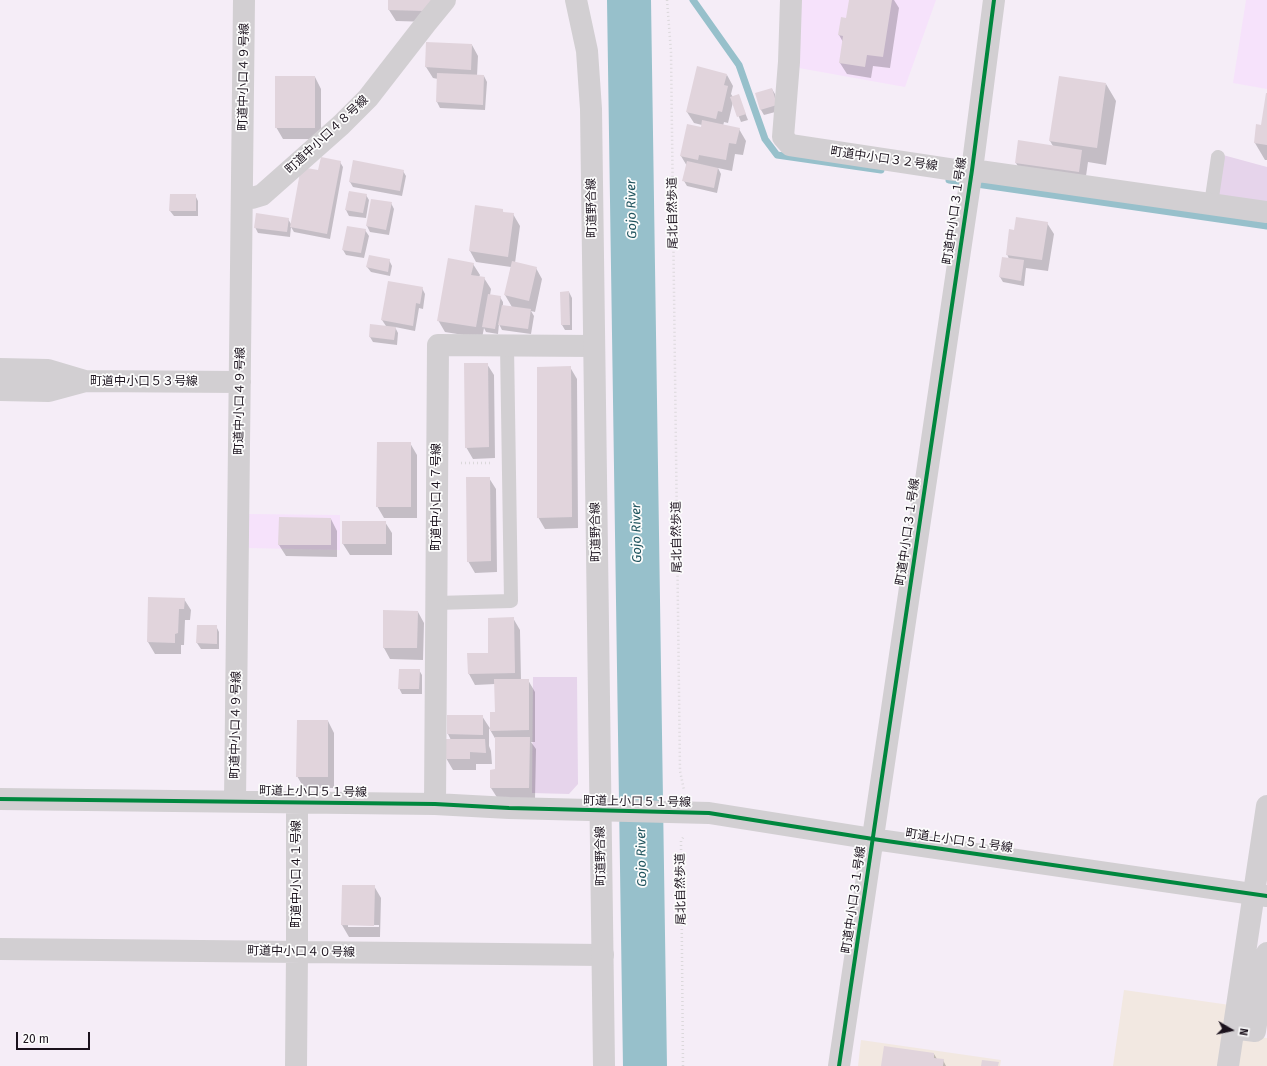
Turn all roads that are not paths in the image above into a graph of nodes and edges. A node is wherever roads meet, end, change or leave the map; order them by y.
1 (244, 0) edge
2 (445, 0) edge
3 (576, 0) edge
4 (791, 0) edge
5 (994, 0) edge
6 (1218, 157) dead end
7 (972, 170) junction
8 (242, 198) junction
9 (1211, 204) junction
10 (1267, 212) edge
11 (507, 346) junction
12 (594, 346) junction
13 (0, 369) edge
14 (86, 381) junction
15 (240, 382) junction
16 (0, 390) edge
17 (436, 602) junction
18 (0, 799) edge
19 (235, 801) junction
20 (297, 802) junction
21 (435, 804) junction
22 (1267, 806) edge
23 (606, 811) junction
24 (873, 839) junction
25 (1260, 895) edge
26 (0, 949) edge
27 (297, 952) junction
28 (1267, 953) edge
29 (603, 955) junction
30 (1233, 1028) junction
31 (296, 1066) edge
32 (604, 1066) edge
33 (839, 1066) edge
34 (1228, 1066) edge

1 - 8 street, 町道中小口４９号線
2 - 8 street, 町道中小口４８号線
3 - 12 street, 町道野合線
4 - 7 street, 町道中小口３２号線
5 - 7 street, 町道中小口３１号線
6 - 9 lane
7 - 9 street, 町道中小口３２号線
7 - 24 street, 町道中小口３１号線
8 - 15 street, 町道中小口４９号線
9 - 10 street, 町道中小口３２号線
11 - 12 street, 町道中小口４７号線
11 - 17 street, 町道中小口４７号線
11 - 17 lane
12 - 23 street, 町道野合線
13 - 14 street
14 - 15 street, 町道中小口５３号線
14 - 16 street, 町道中小口５３号線
15 - 19 street, 町道中小口４９号線
17 - 21 street, 町道中小口４７号線
18 - 19 street, 町道上小口５１号線
19 - 20 street, 町道上小口５１号線
20 - 21 street, 町道上小口５１号線
20 - 27 street, 町道中小口４１号線
21 - 23 street, 町道上小口５１号線
22 - 25 street
23 - 24 street, 町道上小口５１号線
23 - 29 street, 町道野合線
24 - 25 street, 町道上小口５１号線
24 - 33 street, 町道中小口３１号線
25 - 30 street
26 - 27 street, 町道中小口４０号線
27 - 29 street, 町道中小口４０号線
27 - 31 street, 町道中小口４１号線
28 - 30 street
29 - 32 street, 町道野合線
30 - 34 street

